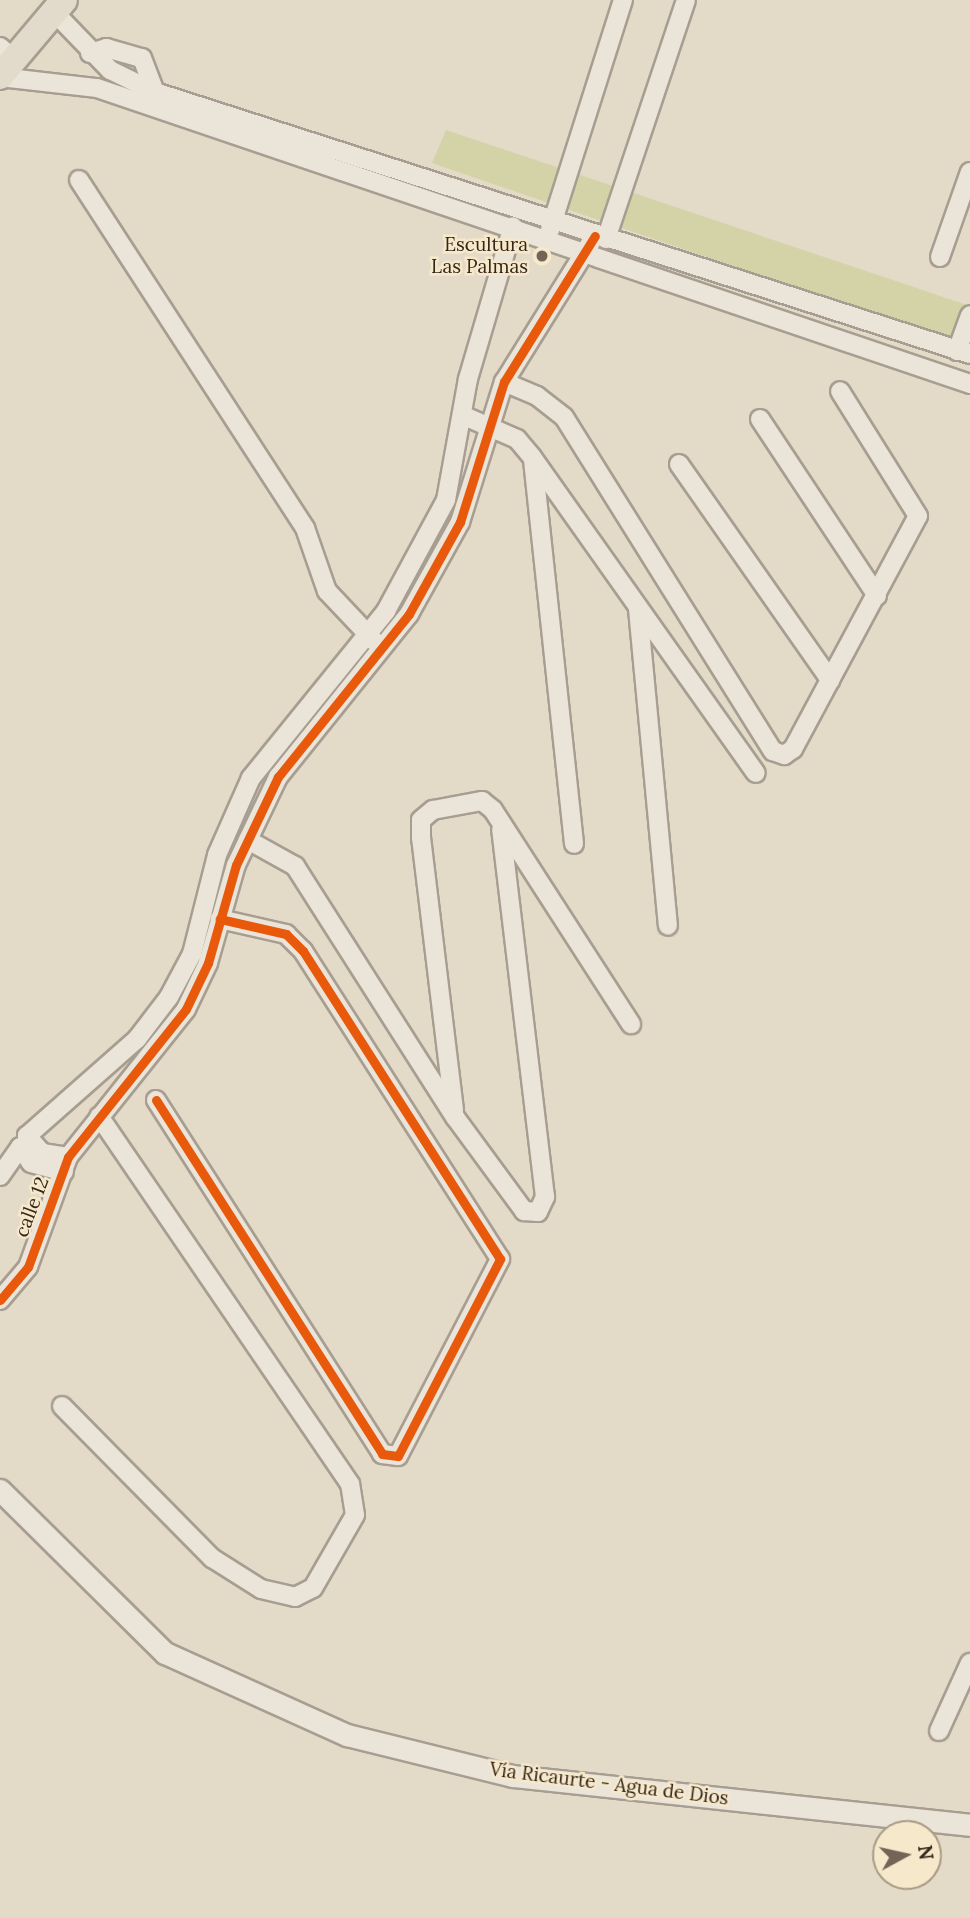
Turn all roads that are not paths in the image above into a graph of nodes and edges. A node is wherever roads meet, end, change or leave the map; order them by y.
1 (623, 0) edge
2 (686, 0) edge
3 (59, 6) edge
4 (90, 53) junction
5 (4, 65) edge
6 (155, 92) junction
7 (970, 172) edge
8 (79, 180) dead end
9 (555, 220) junction
10 (513, 226) junction
11 (547, 238) junction
12 (601, 238) junction
13 (589, 253) junction
14 (940, 257) dead end
15 (970, 315) edge
16 (966, 355) edge
17 (504, 382) junction
18 (966, 382) edge
19 (839, 391) dead end
20 (462, 415) junction
21 (760, 419) dead end
22 (490, 425) junction
23 (533, 457) junction
24 (679, 464) dead end
25 (877, 596) junction
26 (637, 606) junction
27 (366, 635) junction
28 (383, 649) junction
29 (831, 680) junction
30 (756, 773) dead end
31 (501, 830) junction
32 (248, 840) junction
33 (575, 844) dead end
34 (217, 855) junction
35 (236, 865) junction
36 (220, 919) junction
37 (668, 926) dead end
38 (200, 958) junction
39 (631, 1024) dead end
40 (156, 1100) dead end
41 (99, 1116) junction
42 (455, 1117) junction
43 (66, 1165) junction
44 (0, 1176) edge
45 (0, 1300) edge
46 (62, 1406) dead end
47 (0, 1490) edge
48 (970, 1663) edge
49 (939, 1731) dead end
50 (970, 1825) edge

1 - 9 street
2 - 12 street
3 - 4 street
3 - 5 main road
4 - 6 street
4 - 6 street
5 - 10 street
6 - 9 street
7 - 14 street
8 - 27 street
9 - 11 street
9 - 12 street
10 - 11 street
10 - 20 street
11 - 13 street
12 - 13 street
12 - 16 street
13 - 17 street
13 - 18 street
15 - 16 street
16 - 18 street
17 - 22 street
17 - 29 street
19 - 25 street
20 - 22 street
20 - 27 street
21 - 25 street
22 - 23 street
22 - 28 street
23 - 26 street
23 - 33 street
24 - 29 street
25 - 29 street
26 - 30 street
26 - 37 street
27 - 28 street
27 - 34 street
28 - 32 street
31 - 39 street
31 - 42 street
31 - 42 street
32 - 35 street
32 - 42 street
34 - 35 street
34 - 38 street
35 - 36 street
36 - 38 street
36 - 40 street
38 - 41 street
38 - 43 street
41 - 43 street
41 - 46 street
43 - 44 street, calle 12
43 - 45 street, calle 12
47 - 50 street, Vía Ricaurte - Agua de Dios
48 - 49 street

